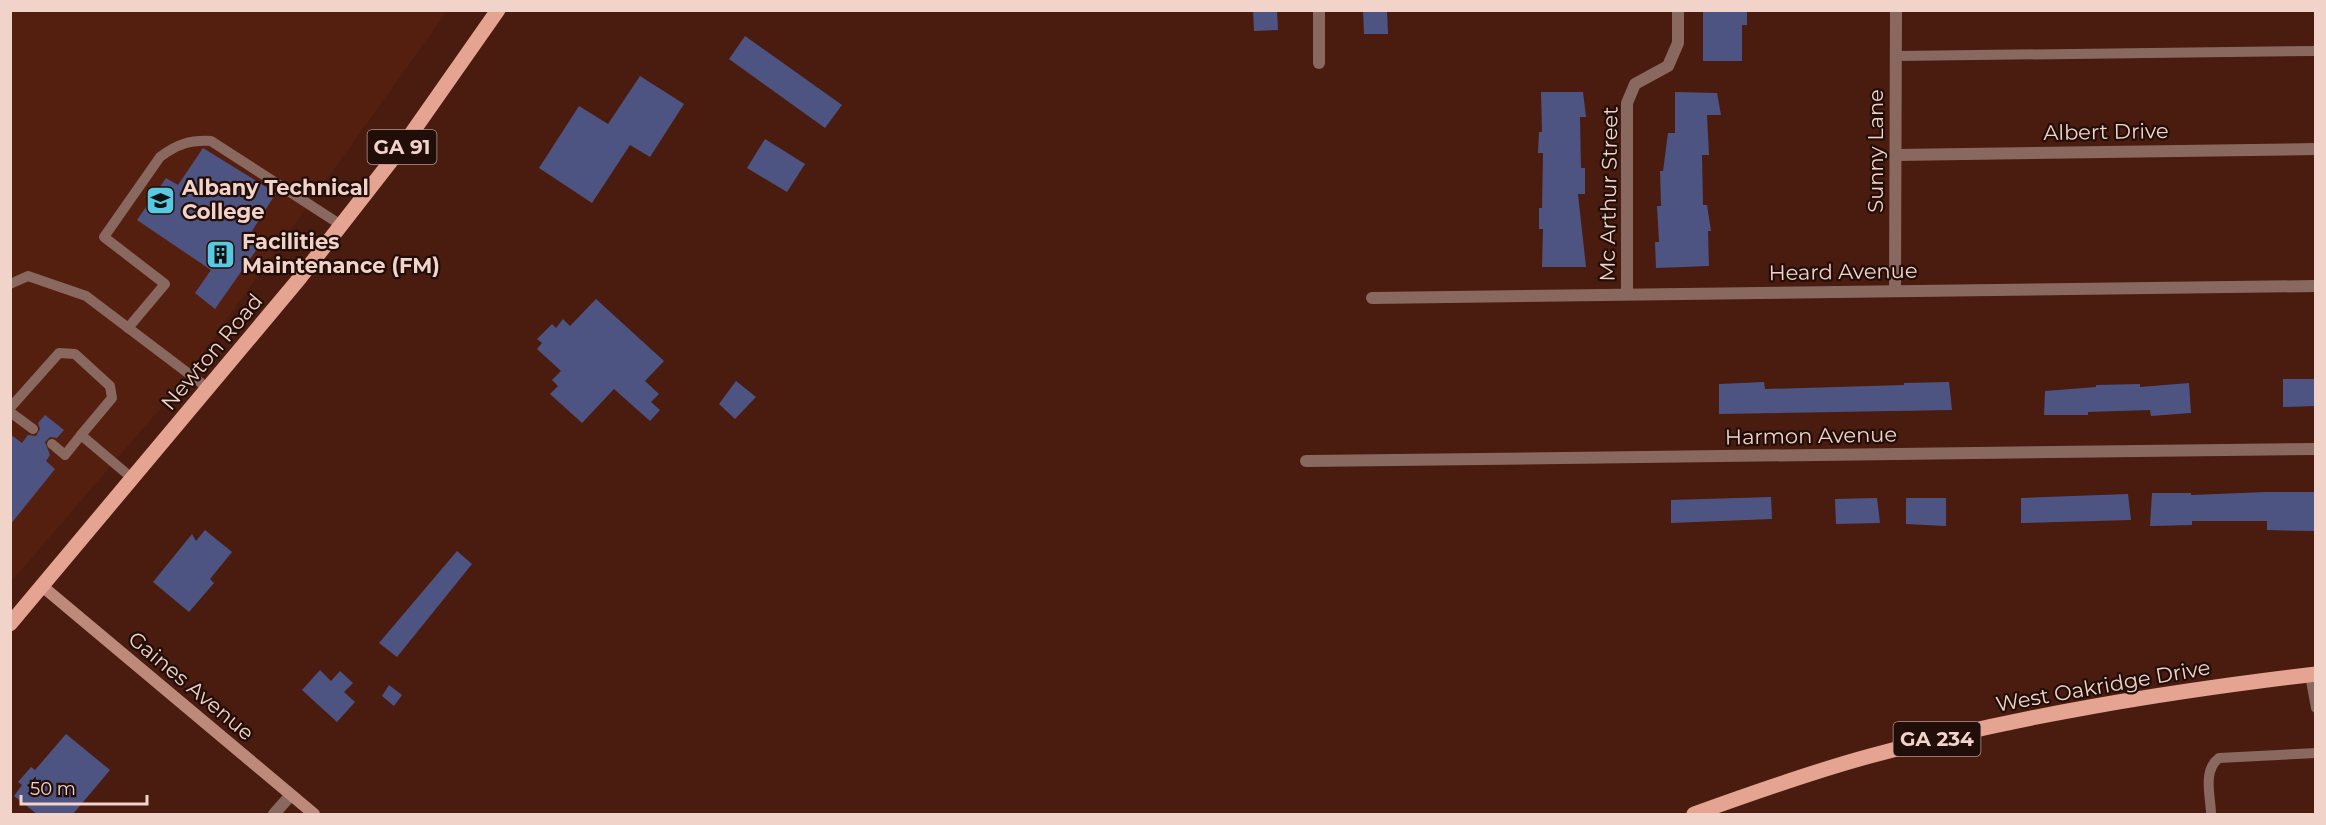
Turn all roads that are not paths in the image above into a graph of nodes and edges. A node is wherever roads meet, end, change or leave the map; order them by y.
1 (498, 10) edge
2 (1319, 10) edge
3 (1678, 10) edge
4 (1896, 10) edge
5 (2316, 51) edge
6 (1896, 56) junction
7 (1319, 63) dead end
8 (2316, 149) edge
9 (1896, 155) junction
10 (340, 225) junction
11 (10, 284) edge
12 (2316, 286) edge
13 (1895, 291) junction
14 (1627, 294) junction
15 (1372, 298) dead end
16 (128, 327) junction
17 (209, 389) junction
18 (10, 410) edge
19 (33, 429) dead end
20 (81, 435) junction
21 (52, 444) dead end
22 (2316, 449) edge
23 (1306, 461) dead end
24 (133, 479) junction
25 (42, 586) junction
26 (10, 624) edge
27 (2313, 674) edge
28 (2316, 708) edge
29 (2316, 753) edge
30 (290, 796) junction
31 (2211, 812) dead end
32 (274, 814) edge
33 (314, 814) edge
34 (1694, 814) edge

1 - 10 main road, Newton Road / GA 91
2 - 7 street
3 - 14 street, Mc Arthur Street
4 - 6 street, Sunny Lane
5 - 6 lane
6 - 9 street, Sunny Lane
8 - 9 street, Albert Drive
9 - 13 street, Sunny Lane
10 - 16 lane
10 - 17 main road, Newton Road / GA 91
11 - 16 lane
12 - 13 street, Heard Avenue
13 - 14 street, Heard Avenue
14 - 15 street, Heard Avenue
16 - 17 lane
17 - 24 main road, Newton Road / GA 91
18 - 19 lane
18 - 20 lane
20 - 21 lane
20 - 24 lane
22 - 23 street, Harmon Avenue
24 - 25 main road, Newton Road / GA 91
25 - 26 main road, Newton Road / GA 91
25 - 30 street, Gaines Avenue
27 - 28 lane
27 - 34 main road, West Oakridge Drive / GA 234
29 - 31 lane
30 - 32 street
30 - 33 street, Gaines Avenue

